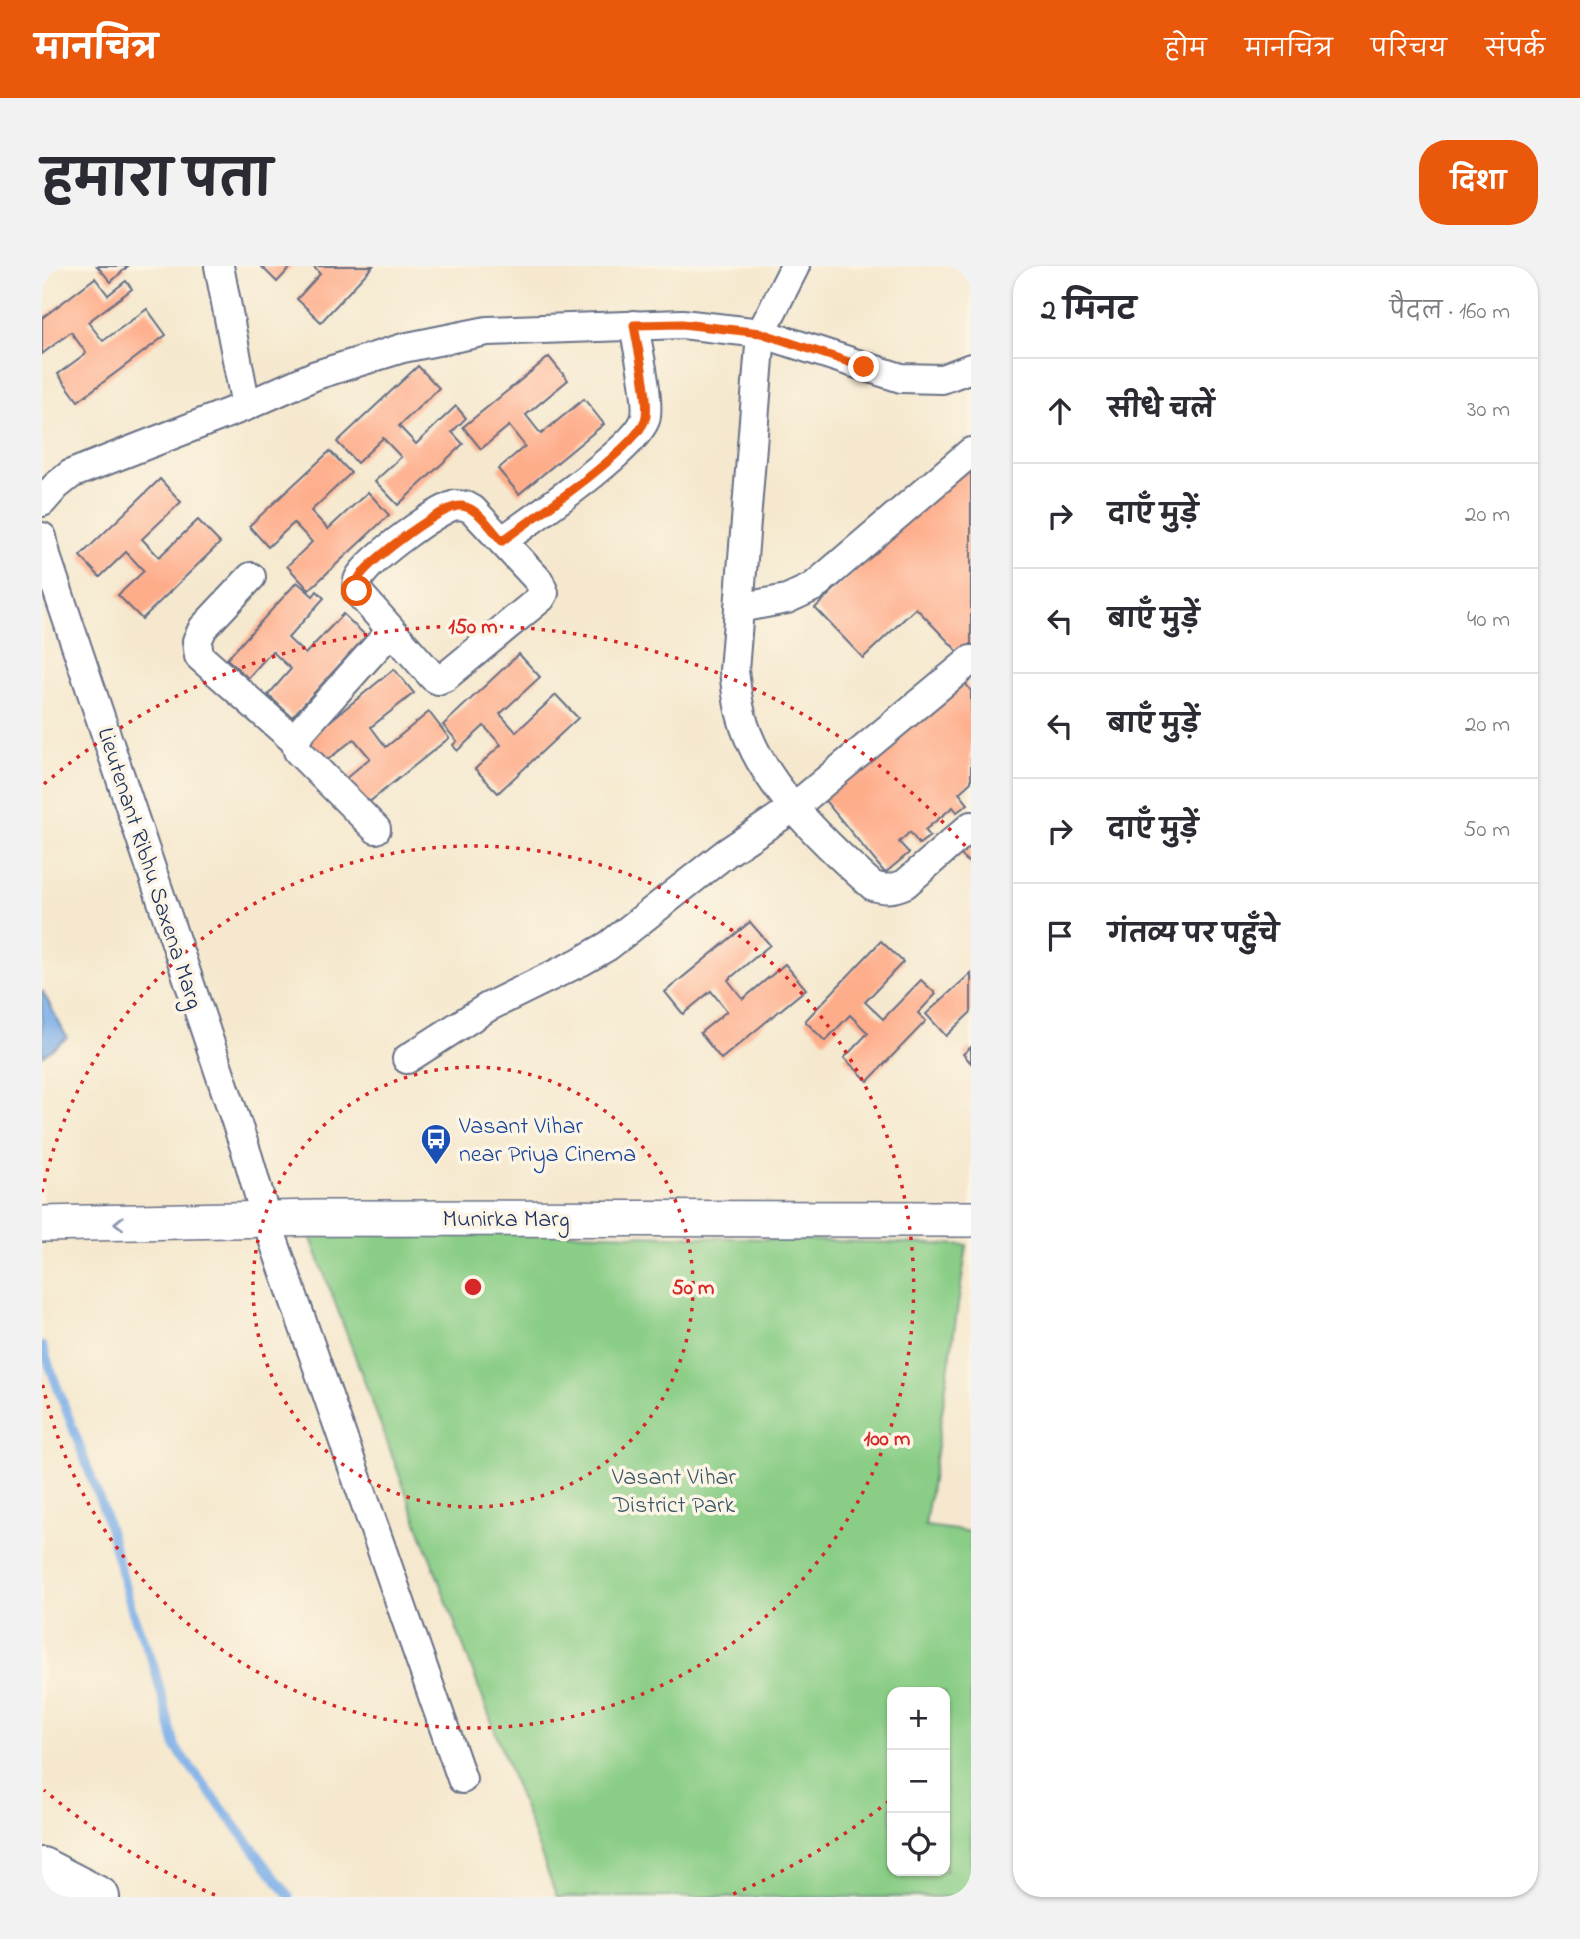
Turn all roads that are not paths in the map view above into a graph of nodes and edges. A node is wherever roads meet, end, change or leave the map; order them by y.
1 (219, 266) edge
2 (795, 266) edge
3 (634, 325) junction
4 (761, 333) junction
5 (971, 368) edge
6 (246, 406) junction
7 (971, 452) edge
8 (42, 502) edge
9 (42, 537) edge
10 (502, 541) junction
11 (251, 577) dead end
12 (739, 608) junction
13 (391, 631) junction
14 (971, 660) edge
15 (295, 741) junction
16 (793, 808) junction
17 (971, 826) edge
18 (376, 830) dead end
19 (407, 1059) dead end
20 (42, 1200) edge
21 (971, 1204) edge
22 (263, 1209) junction
23 (971, 1219) edge
24 (42, 1224) edge
25 (462, 1779) dead end
26 (42, 1867) edge
27 (100, 1897) edge

1 - 6 street
2 - 4 street
3 - 4 street
3 - 6 street
3 - 10 street
4 - 5 street
4 - 12 street
6 - 8 street
7 - 12 street
9 - 22 street, Lieutenant Ribhu Saxena Marg
10 - 13 street
10 - 13 street
11 - 15 street
12 - 16 street
13 - 15 street
14 - 16 street
15 - 18 street
16 - 17 street
16 - 19 street
20 - 22 street, Munirka Marg
21 - 22 street, Munirka Marg
22 - 23 street, Munirka Marg
22 -> 24 street, Munirka Marg
22 - 25 street, Lieutenant Ribhu Saxena Marg
26 - 27 main road

